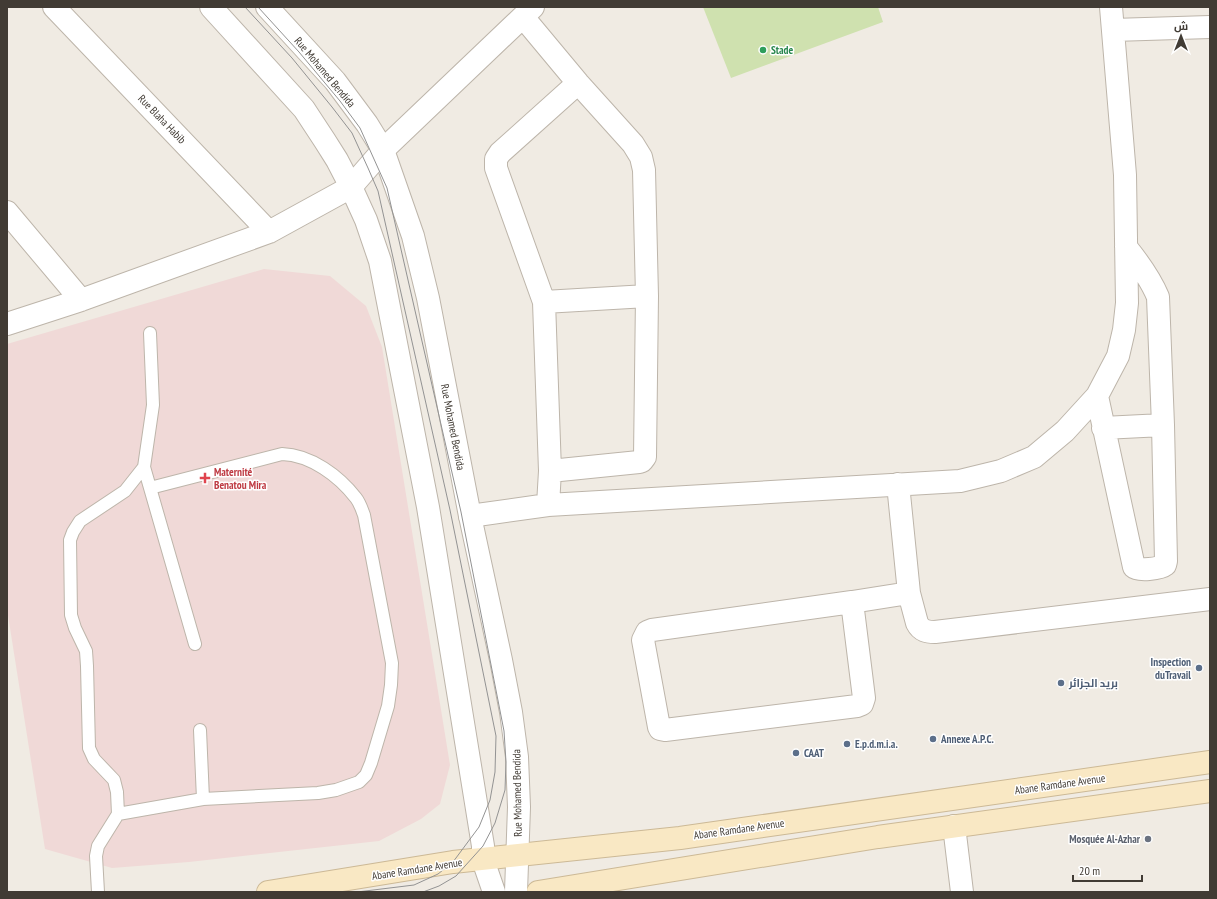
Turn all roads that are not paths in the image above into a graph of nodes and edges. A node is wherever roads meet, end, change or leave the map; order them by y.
1 (54, 7) edge
2 (211, 7) edge
3 (267, 7) edge
4 (1111, 7) edge
5 (530, 10) edge
6 (1210, 27) edge
7 (1113, 30) junction
8 (578, 83) junction
9 (383, 150) junction
10 (351, 187) junction
11 (7, 212) edge
12 (269, 232) junction
13 (1126, 247) junction
14 (647, 296) junction
15 (81, 300) junction
16 (544, 302) junction
17 (7, 324) edge
18 (150, 333) dead end
19 (1096, 396) junction
20 (1163, 424) junction
21 (1103, 428) junction
22 (144, 467) junction
23 (550, 471) junction
24 (898, 484) junction
25 (150, 488) junction
26 (548, 505) junction
27 (470, 516) junction
28 (909, 593) junction
29 (1210, 598) edge
30 (852, 602) junction
31 (195, 644) dead end
32 (200, 730) dead end
33 (1210, 762) edge
34 (1210, 791) edge
35 (203, 799) junction
36 (118, 814) junction
37 (954, 826) junction
38 (517, 855) junction
39 (483, 860) junction
40 (98, 892) edge
41 (268, 892) edge
42 (494, 892) edge
43 (516, 892) edge
44 (538, 892) edge
45 (962, 892) edge

1 - 12 street, Rue Blaha Habib
2 - 10 street
3 - 9 street, Rue Mohamed Bendida
4 - 7 street
5 - 8 street
5 - 9 street
6 - 7 street
7 - 13 street
8 - 14 street
8 - 16 street
9 - 10 street
9 - 27 street, Rue Mohamed Bendida
10 - 12 street
10 - 39 street
11 - 15 street
12 - 15 street
13 - 19 street
13 - 20 street
14 - 16 street
14 - 23 street
15 - 17 street
16 - 23 street
18 - 22 lane
19 - 21 street
19 - 24 street
20 - 21 street
20 - 21 street
22 - 25 lane
22 - 36 lane
23 - 26 street
24 - 26 street
24 - 28 street
25 - 31 lane
25 - 35 lane
26 - 27 street
27 - 38 street, Rue Mohamed Bendida
28 - 29 street
28 - 30 street
30 - 30 street
32 - 35 lane
33 - 38 main road, Abane Ramdane Avenue
34 - 37 main road
35 - 36 lane
36 - 40 lane
37 - 44 main road
37 - 45 street
38 - 39 main road, Abane Ramdane Avenue
38 - 43 street, Rue Mohamed Bendida
39 - 41 main road, Abane Ramdane Avenue
39 - 42 street

